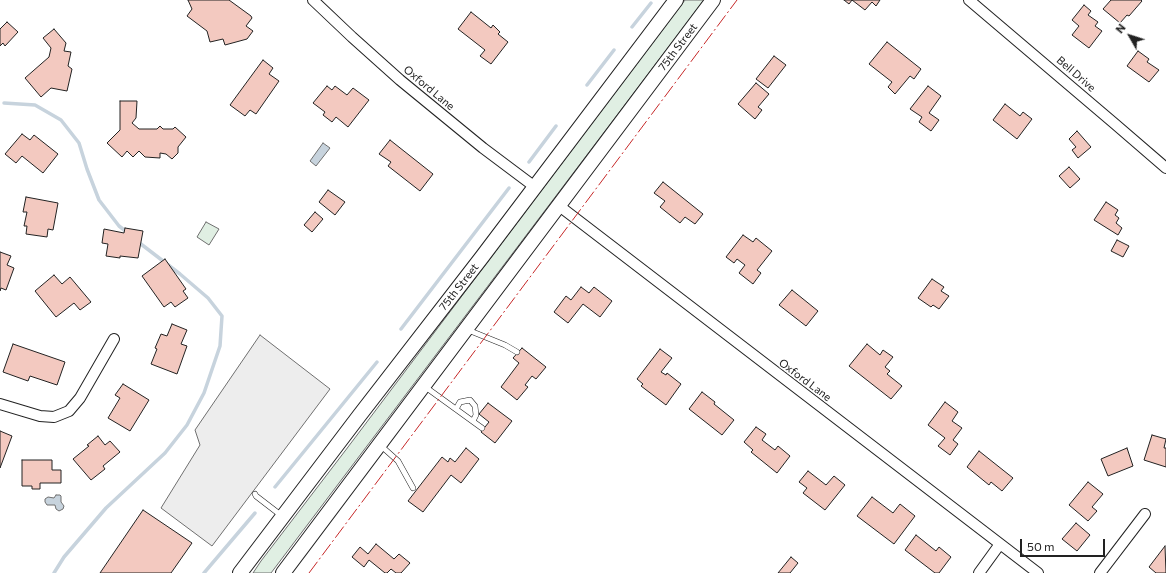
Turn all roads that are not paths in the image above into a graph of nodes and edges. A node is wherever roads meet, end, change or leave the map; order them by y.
1 (314, 0) edge
2 (676, 0) edge
3 (713, 0) edge
4 (969, 0) edge
5 (1166, 168) edge
6 (535, 187) junction
7 (558, 205) junction
8 (465, 329) junction
9 (114, 339) dead end
10 (517, 352) dead end
11 (423, 386) junction
12 (0, 404) edge
13 (456, 409) junction
14 (472, 421) junction
15 (482, 428) dead end
16 (379, 444) junction
17 (413, 488) dead end
18 (255, 494) dead end
19 (1145, 514) dead end
20 (282, 517) junction
21 (1000, 544) junction
22 (240, 573) edge
23 (283, 573) edge
24 (979, 573) edge
25 (1038, 573) edge
26 (1100, 573) edge

1 - 6 street, Oxford Lane
2 - 6 main road, 75th Street
3 - 7 main road, 75th Street
4 - 5 street, Bell Drive
6 - 20 main road, 75th Street
7 - 8 main road, 75th Street
7 - 21 street, Oxford Lane
8 - 10 lane
8 - 11 main road, 75th Street
9 - 12 street
11 - 13 lane
11 - 16 main road, 75th Street
13 - 14 lane
13 - 14 lane
14 - 15 lane
16 - 17 lane
16 - 23 main road, 75th Street
18 - 20 lane
19 - 26 street
20 - 22 main road, 75th Street
21 - 24 street
21 - 25 street, Oxford Lane

